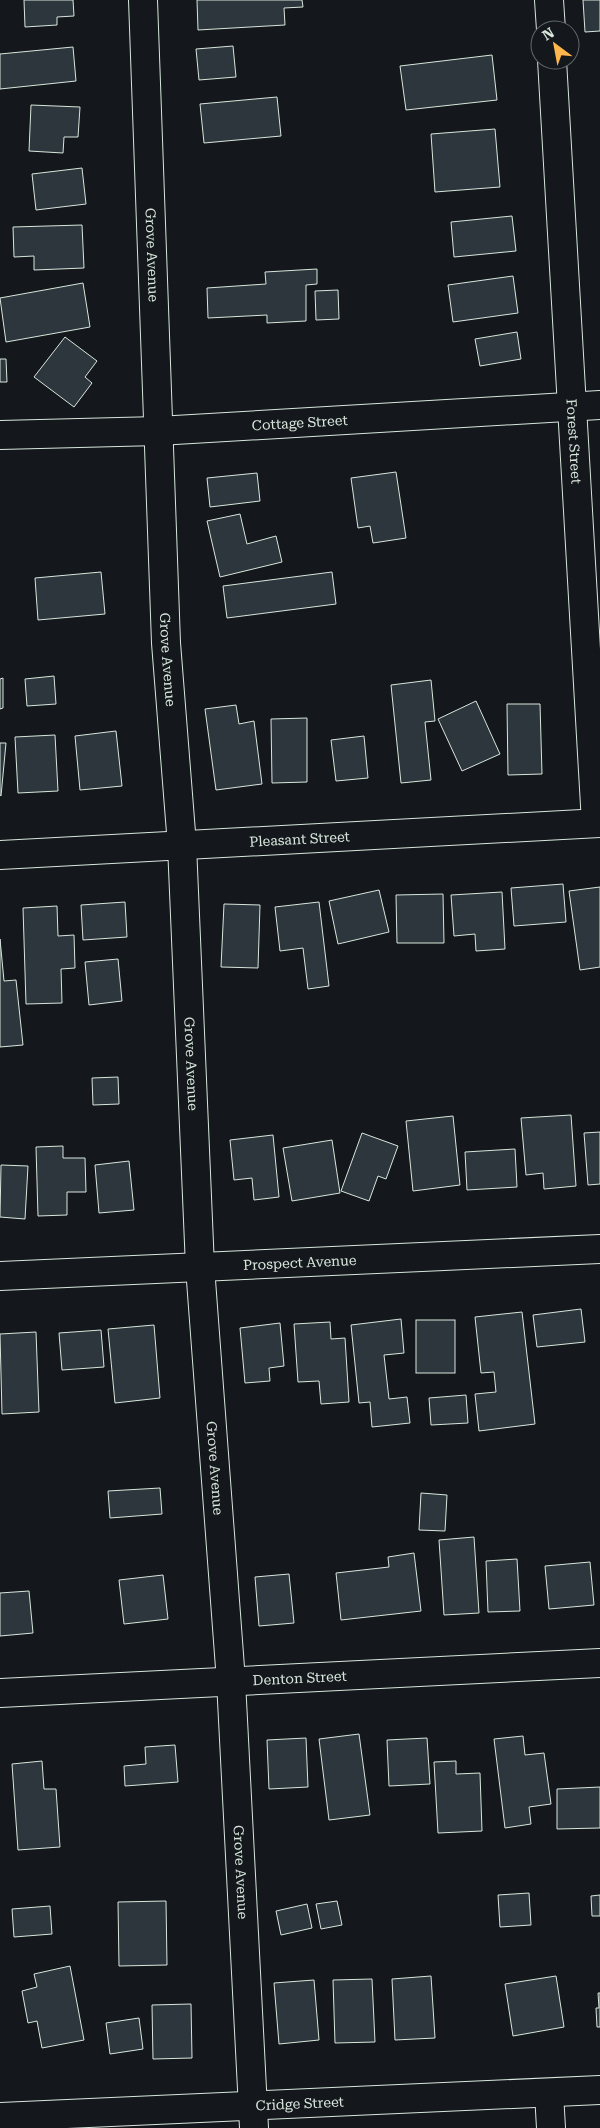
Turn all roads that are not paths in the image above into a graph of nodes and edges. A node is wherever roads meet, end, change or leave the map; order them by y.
1 (143, 0) edge
2 (549, 0) edge
3 (550, 20) edge
4 (553, 70) edge
5 (600, 405) edge
6 (572, 406) junction
7 (158, 431) junction
8 (0, 435) edge
9 (598, 823) edge
10 (182, 846) junction
11 (0, 855) edge
12 (600, 1249) edge
13 (200, 1267) junction
14 (0, 1276) edge
15 (600, 1663) edge
16 (231, 1681) junction
17 (0, 1693) edge
18 (600, 2090) edge
19 (549, 2093) junction
20 (0, 2116) edge
21 (253, 2117) edge
22 (551, 2128) edge

1 - 7 street, Grove Avenue
2 - 3 street
4 - 6 street, Forest Street
5 - 6 street, Cottage Street
6 - 7 street, Cottage Street
6 - 9 street, Forest Street
7 - 8 street, Cottage Street
7 - 10 street, Grove Avenue
9 - 10 street, Pleasant Street
10 - 11 street, Pleasant Street
10 - 13 street, Grove Avenue
12 - 13 street, Prospect Avenue
13 - 14 street, Prospect Avenue
13 - 16 street, Grove Avenue
15 - 16 street, Denton Street
16 - 17 street, Denton Street
16 - 21 street, Grove Avenue
18 - 19 street, Cridge Street
19 - 21 street, Cridge Street
19 - 22 street
20 - 21 street, Cridge Street

